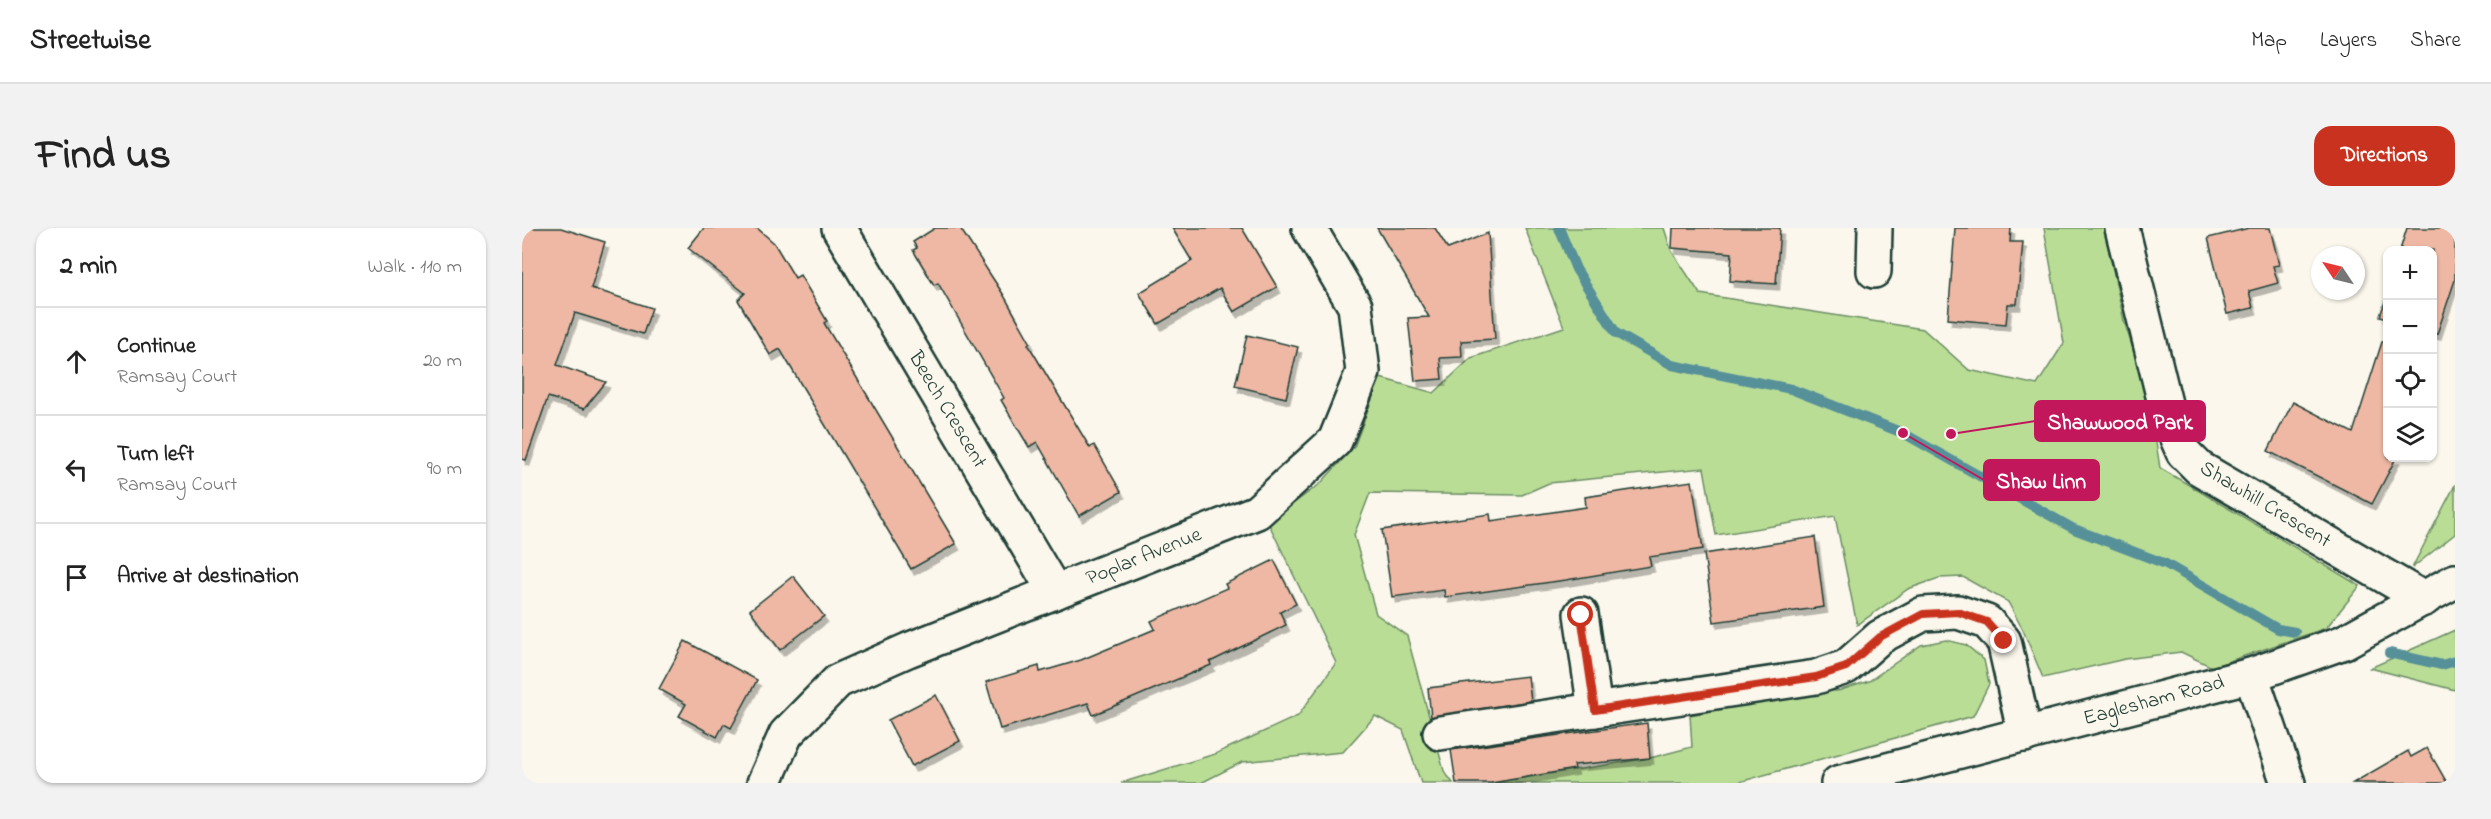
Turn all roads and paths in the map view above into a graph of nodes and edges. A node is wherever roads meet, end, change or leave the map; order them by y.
1 (839, 228) edge
2 (1309, 228) edge
3 (1875, 228) edge
4 (2122, 228) edge
5 (1874, 271) dead end
6 (2455, 581) edge
7 (1055, 592) junction
8 (2424, 600) junction
9 (1581, 615) dead end
10 (2251, 675) junction
11 (1595, 710) junction
12 (1440, 733) dead end
13 (2025, 735) junction
14 (764, 783) edge
15 (1838, 783) edge
16 (2288, 783) edge

1 - 7 street, Beech Crescent
2 - 7 street, Poplar Avenue
3 - 5 street
4 - 8 street, Shawhill Crescent
6 - 8 street, Eaglesham Road
7 - 14 street, Poplar Avenue
8 - 10 street, Eaglesham Road
9 - 11 street
10 - 13 street, Eaglesham Road
10 - 16 street
11 - 12 street
11 - 13 street
13 - 15 street, Eaglesham Road

